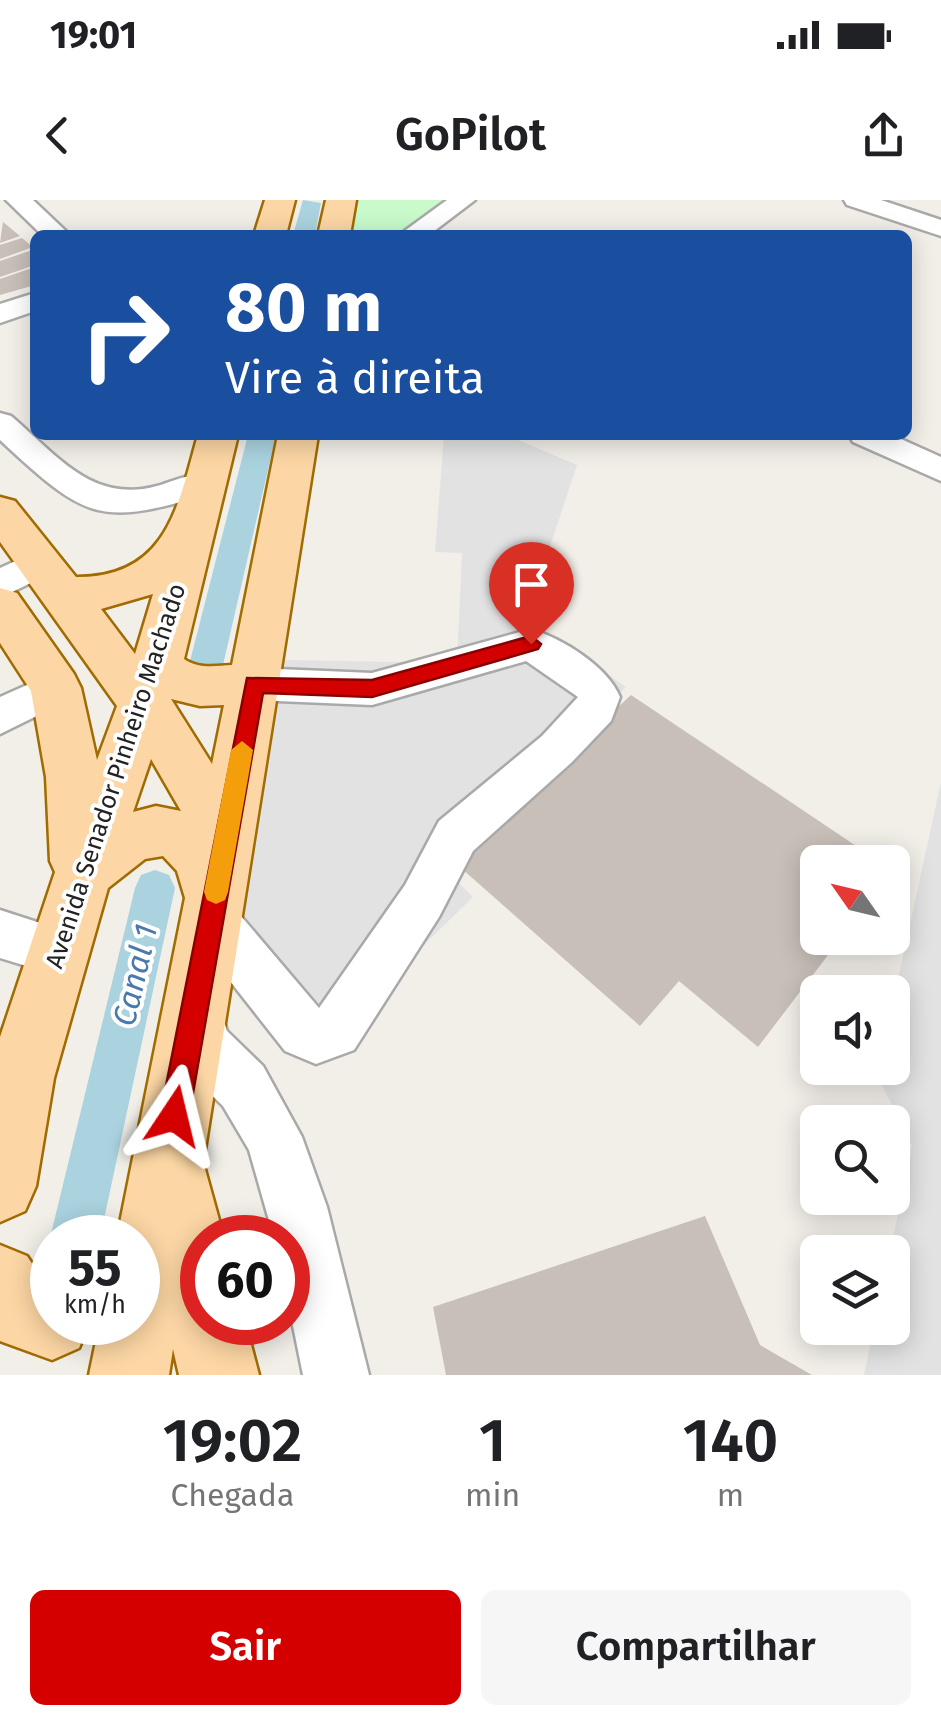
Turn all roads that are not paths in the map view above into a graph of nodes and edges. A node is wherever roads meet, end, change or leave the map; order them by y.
1 (280, 200) edge
2 (341, 200) edge
3 (464, 200) edge
4 (856, 200) edge
5 (23, 202) edge
6 (941, 228) edge
7 (52, 230) edge
8 (271, 230) edge
9 (335, 230) edge
10 (426, 230) edge
11 (30, 303) edge
12 (1, 313) edge
13 (3, 430) edge
14 (217, 440) edge
15 (297, 440) edge
16 (876, 440) edge
17 (941, 470) edge
18 (205, 483) junction
19 (0, 512) edge
20 (192, 530) junction
21 (34, 580) edge
22 (0, 605) edge
23 (151, 683) junction
24 (254, 684) junction
25 (56, 688) junction
26 (0, 718) edge
27 (82, 879) junction
28 (217, 886) junction
29 (0, 934) edge
30 (60, 952) junction
31 (195, 1004) junction
32 (10, 1095) edge
33 (0, 1186) edge
34 (0, 1282) edge
35 (163, 1282) edge
36 (30, 1317) edge
37 (212, 1345) edge
38 (129, 1375) edge
39 (219, 1375) edge
40 (336, 1375) edge

1 - 8 main road
2 - 9 main road
3 - 10 street
4 - 6 street
5 - 7 street
11 - 12 street
13 - 18 street
14 - 18 main road, Avenida Senador Pinheiro Machado
15 - 24 main road
16 - 17 street
18 - 20 main road, Avenida Senador Pinheiro Machado
19 - 21 main road
20 - 21 main road
20 - 23 main road, Avenida Senador Pinheiro Machado
21 - 23 main road
22 - 25 main road
23 - 24 main road
23 - 27 main road, Avenida Senador Pinheiro Machado
23 - 28 main road
24 - 28 main road
24 - 28 street
25 - 26 street
25 - 27 main road
27 - 28 main road
27 - 30 main road, Avenida Senador Pinheiro Machado
28 - 31 main road
29 - 30 street
30 - 32 main road, Avenida Senador Pinheiro Machado
31 - 35 main road
31 - 40 street
32 - 33 main road, Avenida Senador Pinheiro Machado
34 - 36 main road
35 - 38 main road
37 - 39 main road

